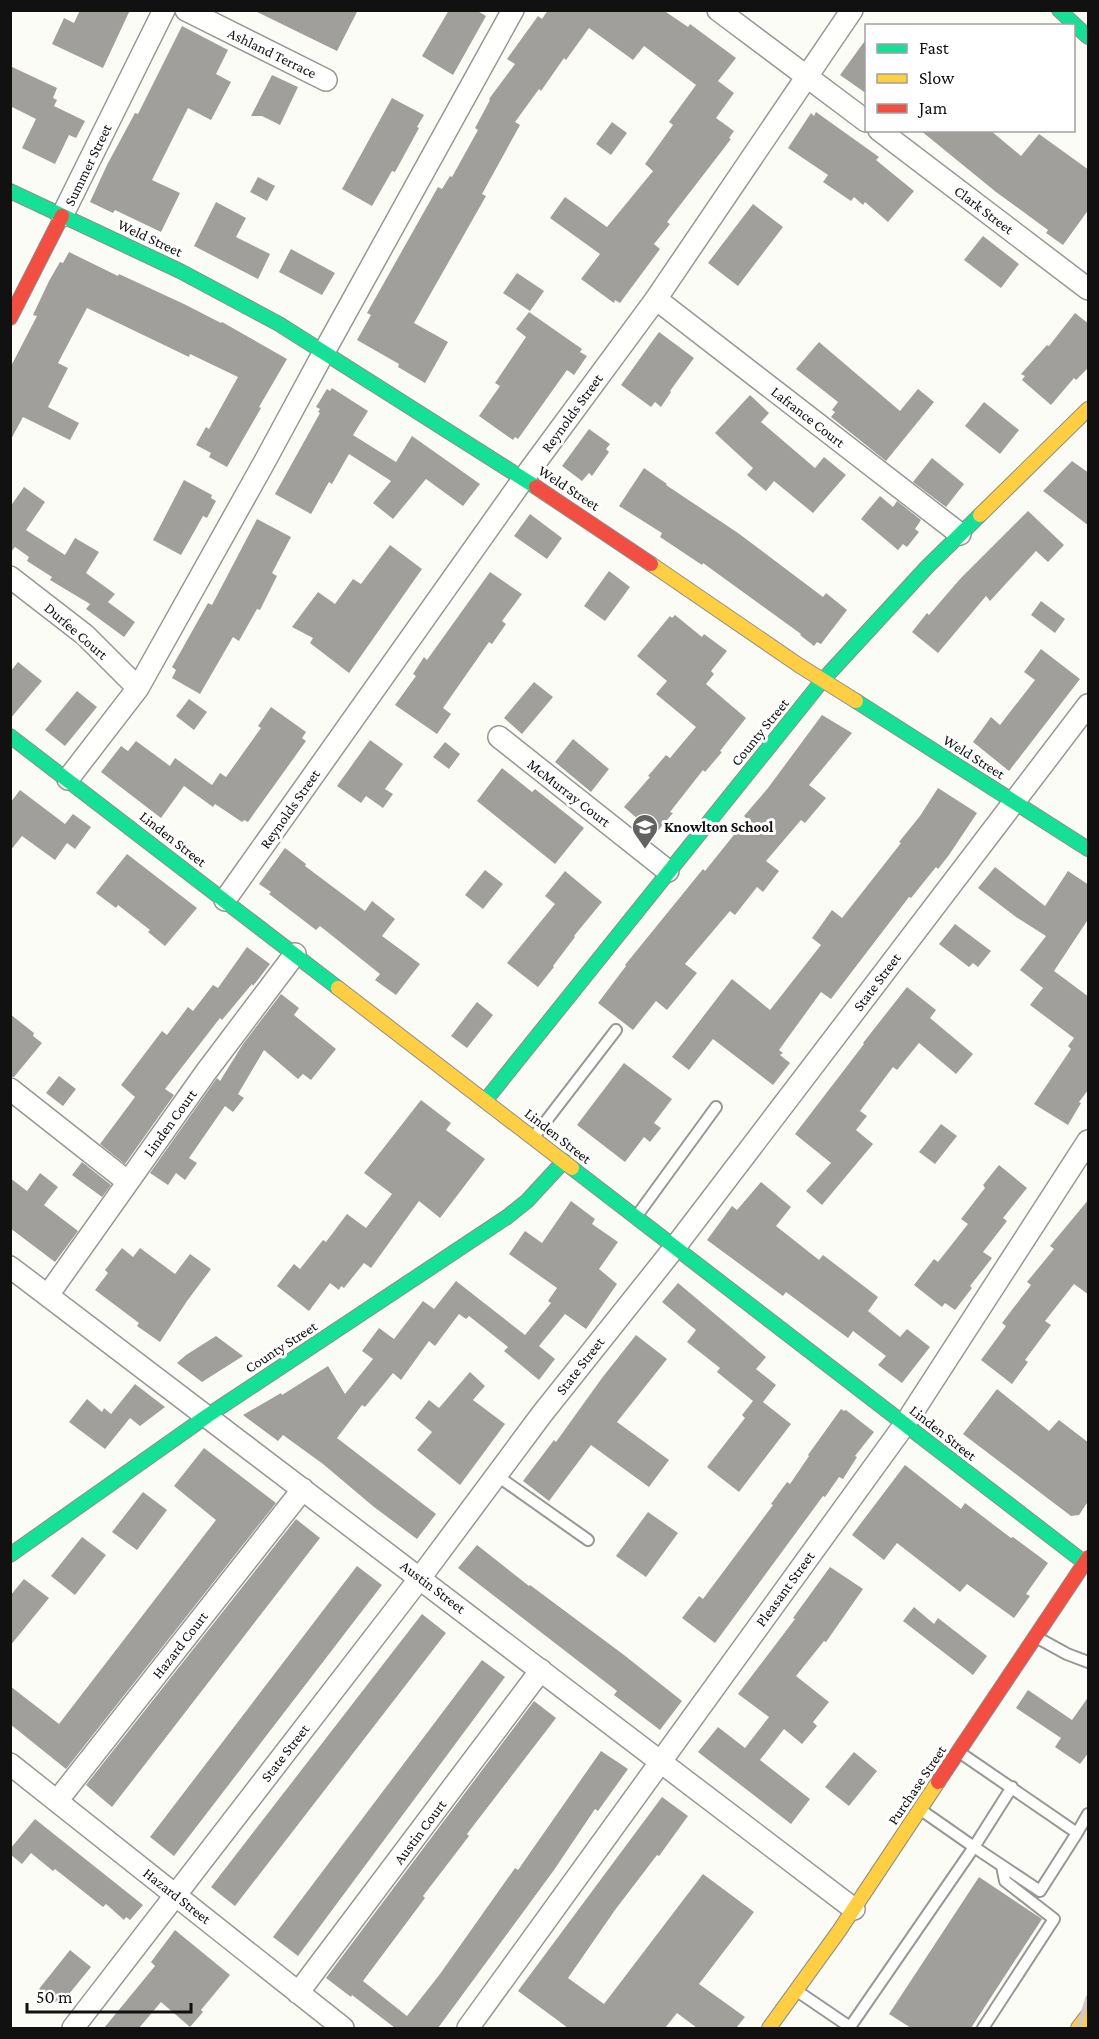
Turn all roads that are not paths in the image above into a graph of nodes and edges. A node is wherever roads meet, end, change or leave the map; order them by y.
1 (164, 10) edge
2 (186, 10) edge
3 (513, 10) edge
4 (718, 10) edge
5 (852, 10) edge
6 (1041, 10) edge
7 (1059, 10) edge
8 (1058, 24) edge
9 (1075, 24) edge
10 (1075, 24) edge
11 (1075, 36) edge
12 (1089, 37) edge
13 (1089, 46) edge
14 (807, 77) junction
15 (326, 80) dead end
16 (865, 120) edge
17 (882, 132) edge
18 (10, 191) edge
19 (62, 216) junction
20 (1089, 288) edge
21 (656, 299) junction
22 (10, 318) edge
23 (324, 352) junction
24 (1089, 409) edge
25 (524, 478) junction
26 (960, 534) junction
27 (10, 577) edge
28 (822, 681) junction
29 (138, 688) junction
30 (1089, 705) edge
31 (10, 736) edge
32 (499, 737) dead end
33 (69, 779) junction
34 (1014, 802) junction
35 (1089, 849) edge
36 (668, 871) junction
37 (225, 900) junction
38 (295, 954) junction
39 (616, 1030) dead end
40 (10, 1089) edge
41 (485, 1101) junction
42 (716, 1107) dead end
43 (533, 1138) junction
44 (1089, 1141) edge
45 (564, 1161) junction
46 (128, 1182) junction
47 (636, 1217) junction
48 (675, 1247) junction
49 (10, 1267) edge
50 (48, 1295) junction
51 (207, 1416) junction
52 (905, 1424) junction
53 (496, 1475) junction
54 (303, 1489) junction
55 (588, 1540) dead end
56 (14, 1546) edge
57 (1087, 1560) edge
58 (420, 1578) junction
59 (1036, 1637) junction
60 (1089, 1662) edge
61 (541, 1670) junction
62 (959, 1752) junction
63 (661, 1762) junction
64 (10, 1764) edge
65 (1012, 1787) junction
66 (57, 1801) junction
67 (920, 1810) junction
68 (1089, 1814) edge
69 (1077, 1833) junction
70 (974, 1847) junction
71 (1002, 1866) junction
72 (176, 1895) junction
73 (854, 1909) junction
74 (796, 1991) junction
75 (298, 1993) junction
76 (1089, 2015) edge
77 (73, 2028) edge
78 (343, 2028) edge
79 (468, 2028) edge
80 (769, 2028) edge
81 (851, 2028) edge
82 (983, 2028) edge
83 (1078, 2028) edge

1 - 19 street, Summer Street
2 - 15 street, Ashland Terrace
3 - 23 street
4 - 14 street
5 - 14 street, Reynolds Street
6 - 8 street
7 - 9 main road
10 - 12 main road
11 - 13 street
14 - 16 street
14 - 21 street, Reynolds Street
17 - 20 street, Clark Street
18 - 19 main road, Weld Street
19 - 22 main road, Summer Street
19 - 23 main road, Weld Street
21 - 25 street, Reynolds Street
21 - 26 street, Lafrance Court
23 - 25 main road, Weld Street
23 - 29 street
24 - 26 main road, County Street
25 - 28 main road, Weld Street
25 - 37 street, Reynolds Street
26 - 28 main road, County Street
27 - 29 street, Durfee Court
28 - 34 main road, Weld Street
28 - 36 main road, County Street
29 - 33 street
30 - 34 street, State Street
31 - 33 main road, Linden Street
32 - 36 street, McMurray Court
33 - 37 main road, Linden Street
34 - 35 main road, Weld Street
34 - 48 street, State Street
36 - 41 main road, County Street
37 - 38 main road, Linden Street
38 - 41 main road, Linden Street
38 - 46 street, Linden Court
39 - 43 lane
40 - 46 street
41 - 43 main road, Linden Street
42 - 47 lane
43 - 45 main road, Linden Street
44 - 52 street, Pleasant Street
45 - 47 main road, Linden Street
45 - 51 main road, County Street
46 - 50 street, Linden Court
47 - 48 main road, Linden Street
48 - 52 main road, Linden Street
48 - 53 street, State Street
49 - 50 street, Austin Street
50 - 51 street, Austin Street
51 - 54 street, Austin Street
51 - 56 main road, County Street
52 - 57 main road, Linden Street
52 - 63 street, Pleasant Street
53 - 55 lane
53 - 58 street, State Street
54 - 58 street, Austin Street
54 - 66 street, Hazard Court
57 - 59 main road, Purchase Street
58 - 61 street, Austin Street
58 - 72 street, State Street
59 - 60 lane
59 - 62 main road, Purchase Street
61 - 63 street, Austin Street
61 - 75 street, Austin Court
62 - 65 lane
62 - 67 main road, Purchase Street
63 - 73 street, Austin Street
63 - 79 street, Pleasant Street
64 - 66 street, Hazard Street
65 - 69 lane
65 - 70 lane
66 - 72 street, Hazard Street
67 - 70 lane
67 - 73 main road, Purchase Street
68 - 69 lane
69 - 71 lane
70 - 71 lane
70 - 81 lane
71 - 82 lane
72 - 75 street, Hazard Street
72 - 77 street, State Street
73 - 74 main road, Purchase Street
74 - 80 main road, Purchase Street
74 - 81 lane
75 - 78 street, Hazard Street
76 - 83 main road

